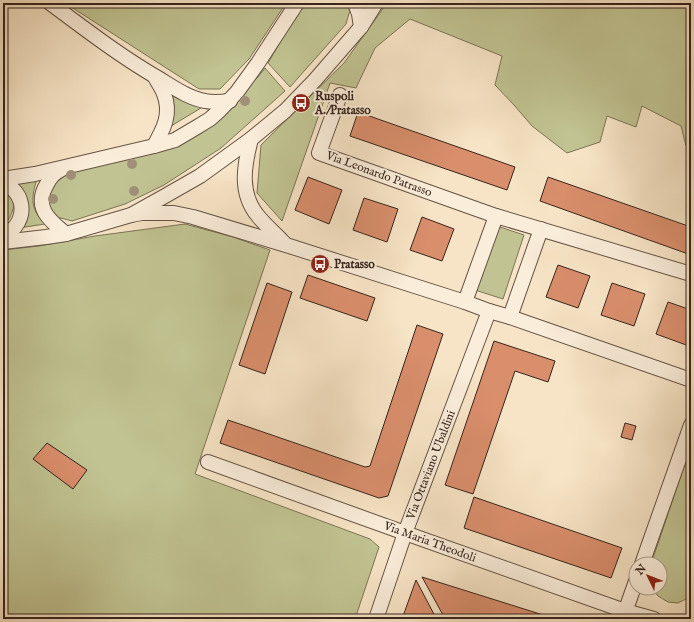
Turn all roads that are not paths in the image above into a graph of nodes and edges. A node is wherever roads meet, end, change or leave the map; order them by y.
1 (50, 3) edge
2 (298, 3) edge
3 (355, 3) edge
4 (376, 3) edge
5 (360, 27) junction
6 (153, 75) junction
7 (340, 95) dead end
8 (230, 101) junction
9 (251, 139) junction
10 (154, 146) junction
11 (66, 167) junction
12 (3, 179) edge
13 (3, 183) edge
14 (131, 215) junction
15 (496, 216) junction
16 (541, 229) junction
17 (66, 234) junction
18 (3, 238) edge
19 (3, 242) edge
20 (286, 245) junction
21 (691, 274) edge
22 (464, 302) junction
23 (489, 311) junction
24 (510, 317) junction
25 (691, 380) edge
26 (691, 425) edge
27 (208, 462) dead end
28 (405, 533) junction
29 (645, 556) edge
30 (631, 596) edge
31 (624, 615) edge
32 (376, 619) edge
33 (654, 619) edge

1 - 6 street
2 - 8 street
3 - 5 street
4 - 5 street
5 - 9 street
6 - 8 street
6 - 10 street
7 - 15 street, Via Leonardo Patrasso
8 - 10 street
9 - 14 street
9 - 20 street
10 - 11 street
11 - 12 street
11 - 17 street
13 - 18 street
14 - 17 street
14 - 20 street
15 - 16 street, Via Leonardo Patrasso
15 - 22 street
16 - 21 street, Via Leonardo Patrasso
16 - 24 street
17 - 19 street
20 - 22 street
22 - 23 street
23 - 24 street
23 - 28 street, Via Ottaviano Ubaldini
24 - 25 street
26 - 29 street
27 - 28 street, Via Maria Theodoli
28 - 31 street, Via Maria Theodoli
28 - 32 street, Via Ottaviano Ubaldini
30 - 31 street
31 - 33 street, Via Maria Theodoli

